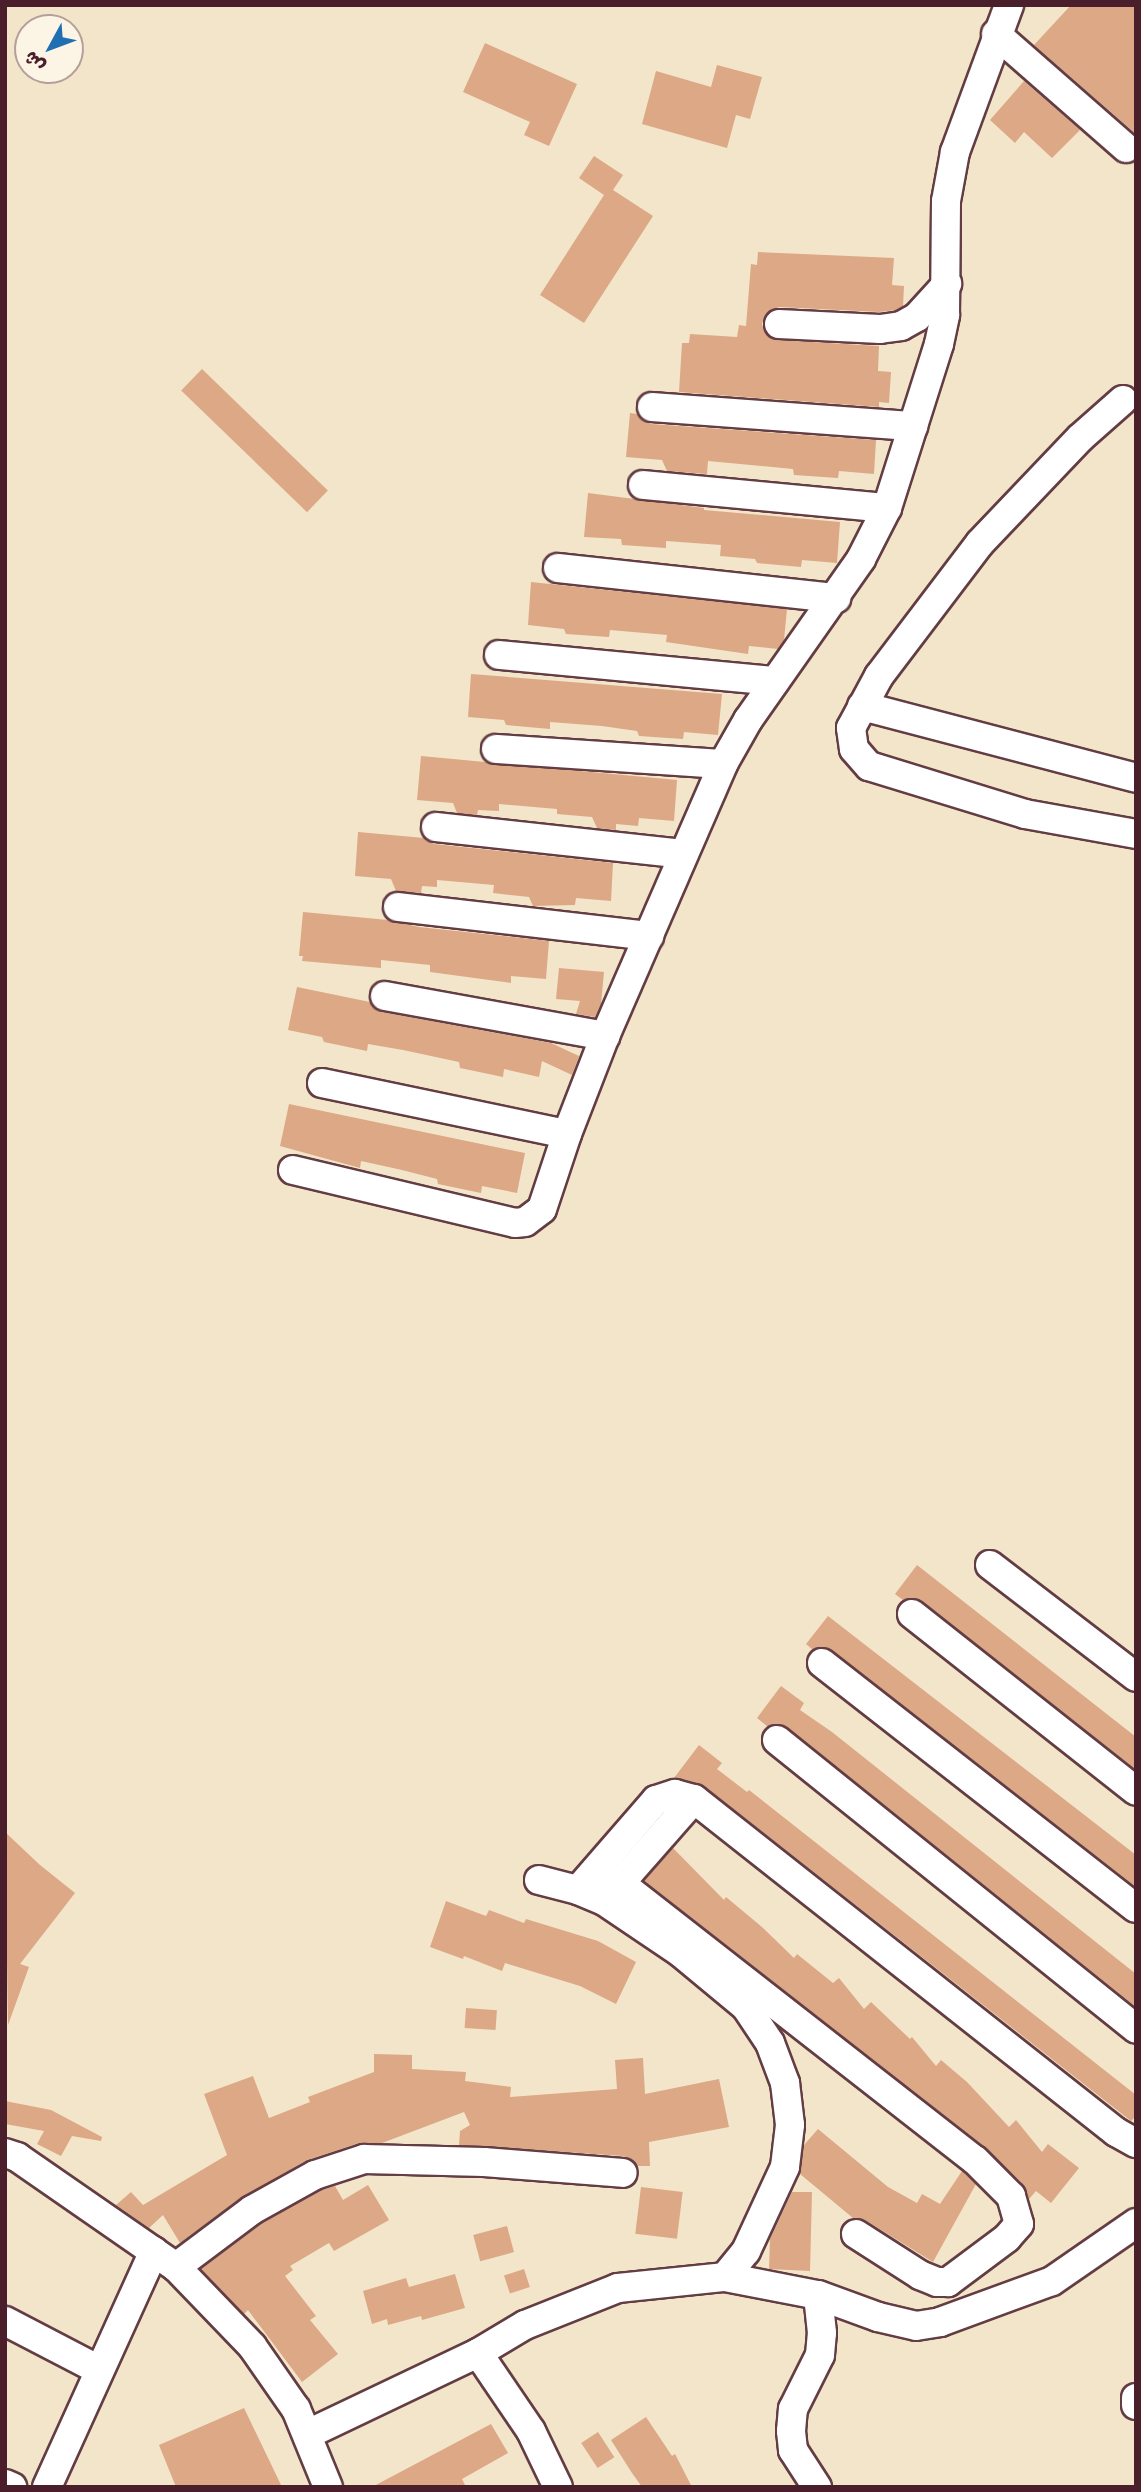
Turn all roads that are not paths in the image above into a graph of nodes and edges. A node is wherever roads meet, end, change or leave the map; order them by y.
1 (1009, 5) edge
2 (996, 34) junction
3 (1126, 148) dead end
4 (947, 284) junction
5 (779, 324) dead end
6 (1123, 400) dead end
7 (652, 407) dead end
8 (913, 426) junction
9 (643, 485) dead end
10 (887, 508) junction
11 (558, 568) dead end
12 (836, 598) junction
13 (499, 655) dead end
14 (775, 681) junction
15 (862, 706) junction
16 (495, 749) dead end
17 (723, 764) junction
18 (1136, 778) edge
19 (436, 827) dead end
20 (1136, 834) edge
21 (683, 854) junction
22 (398, 907) dead end
23 (649, 936) junction
24 (385, 996) dead end
25 (605, 1036) junction
26 (322, 1083) dead end
27 (567, 1134) junction
28 (293, 1170) dead end
29 (990, 1565) dead end
30 (912, 1614) dead end
31 (822, 1663) dead end
32 (1136, 1677) edge
33 (777, 1740) dead end
34 (1136, 1791) edge
35 (694, 1799) junction
36 (539, 1880) dead end
37 (578, 1890) junction
38 (612, 1892) junction
39 (1136, 1908) edge
40 (1136, 2029) edge
41 (1136, 2143) edge
42 (5, 2152) edge
43 (623, 2173) dead end
44 (1136, 2223) edge
45 (856, 2234) dead end
46 (165, 2259) junction
47 (726, 2277) junction
48 (818, 2295) junction
49 (5, 2321) edge
50 (478, 2353) junction
51 (99, 2370) junction
52 (1136, 2398) edge
53 (1136, 2405) edge
54 (308, 2434) junction
55 (5, 2484) edge
56 (12, 2487) edge
57 (47, 2487) edge
58 (328, 2487) edge
59 (558, 2487) edge
60 (817, 2487) edge

1 - 2 street
2 - 3 street
2 - 4 street
4 - 5 street
4 - 8 street
6 - 15 street
7 - 8 street
8 - 10 street
9 - 10 street
10 - 12 street
11 - 12 street
12 - 14 street
13 - 14 street
14 - 17 street
15 - 18 street
15 - 20 street
16 - 17 street
17 - 21 street
19 - 21 street
21 - 23 street
22 - 23 street
23 - 25 street
24 - 25 street
25 - 27 street
26 - 27 street
27 - 28 street
29 - 32 street
30 - 34 street
31 - 39 street
33 - 40 street
35 - 37 street
35 - 38 street
35 - 41 street
36 - 37 street
37 - 38 street
38 - 45 street
38 - 47 street
42 - 46 street
43 - 46 street
44 - 48 street
46 - 51 street
46 - 54 street
47 - 48 street
47 - 50 street
48 - 60 street
49 - 51 street
50 - 54 street
50 - 59 street
51 - 57 street
52 - 53 street
54 - 58 street
55 - 56 street

